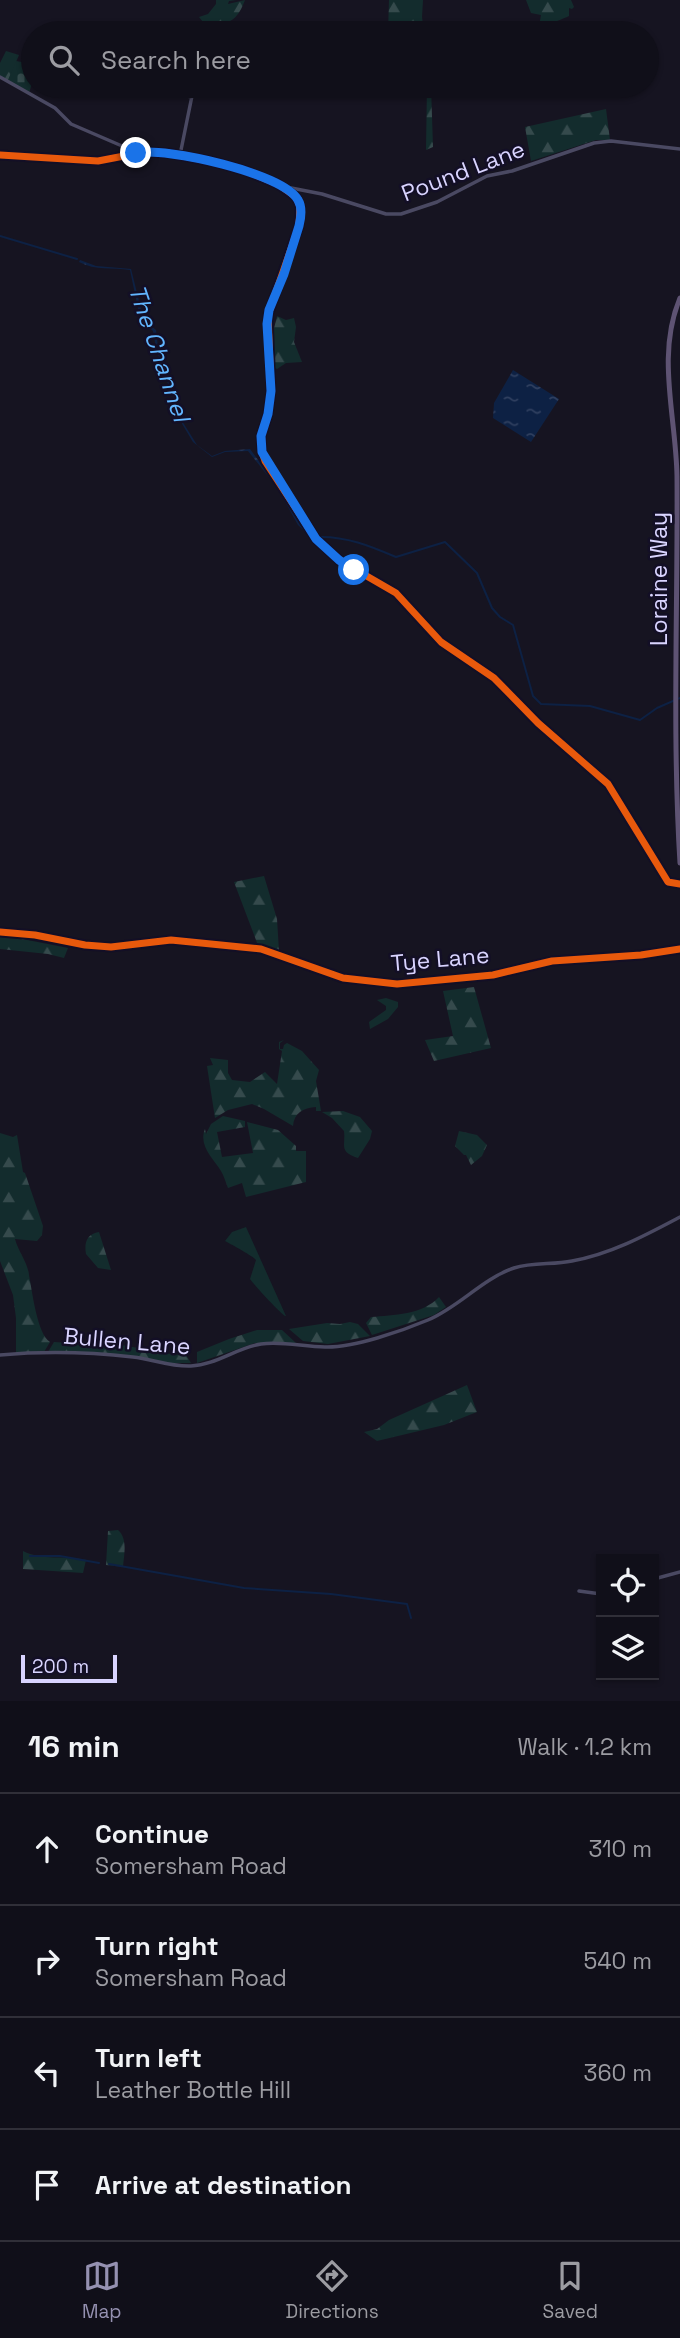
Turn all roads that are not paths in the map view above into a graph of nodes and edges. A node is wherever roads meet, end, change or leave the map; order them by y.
1 (0, 77) edge
2 (21, 89) edge
3 (38, 98) edge
4 (192, 98) edge
5 (680, 149) edge
6 (0, 155) edge
7 (132, 155) junction
8 (180, 155) junction
9 (284, 187) junction
10 (300, 190) junction
11 (296, 197) junction
12 (680, 298) edge
13 (679, 759) edge
14 (680, 863) edge
15 (680, 884) edge
16 (0, 932) edge
17 (680, 949) edge
18 (680, 1217) edge
19 (0, 1355) edge
20 (680, 1572) edge
21 (659, 1578) edge
22 (579, 1591) dead end
23 (596, 1593) edge

1 - 2 street
3 - 7 street
4 - 8 street
5 - 10 street, Pound Lane
6 - 7 street
7 - 8 street
8 - 9 street
9 - 10 street, Pound Lane
9 - 11 street
10 - 11 street
11 - 15 street
12 - 13 main road, Loraine Way
13 - 14 main road, Loraine Way
16 - 17 street, Tye Lane
18 - 19 street, Bullen Lane
20 - 21 street
22 - 23 street

